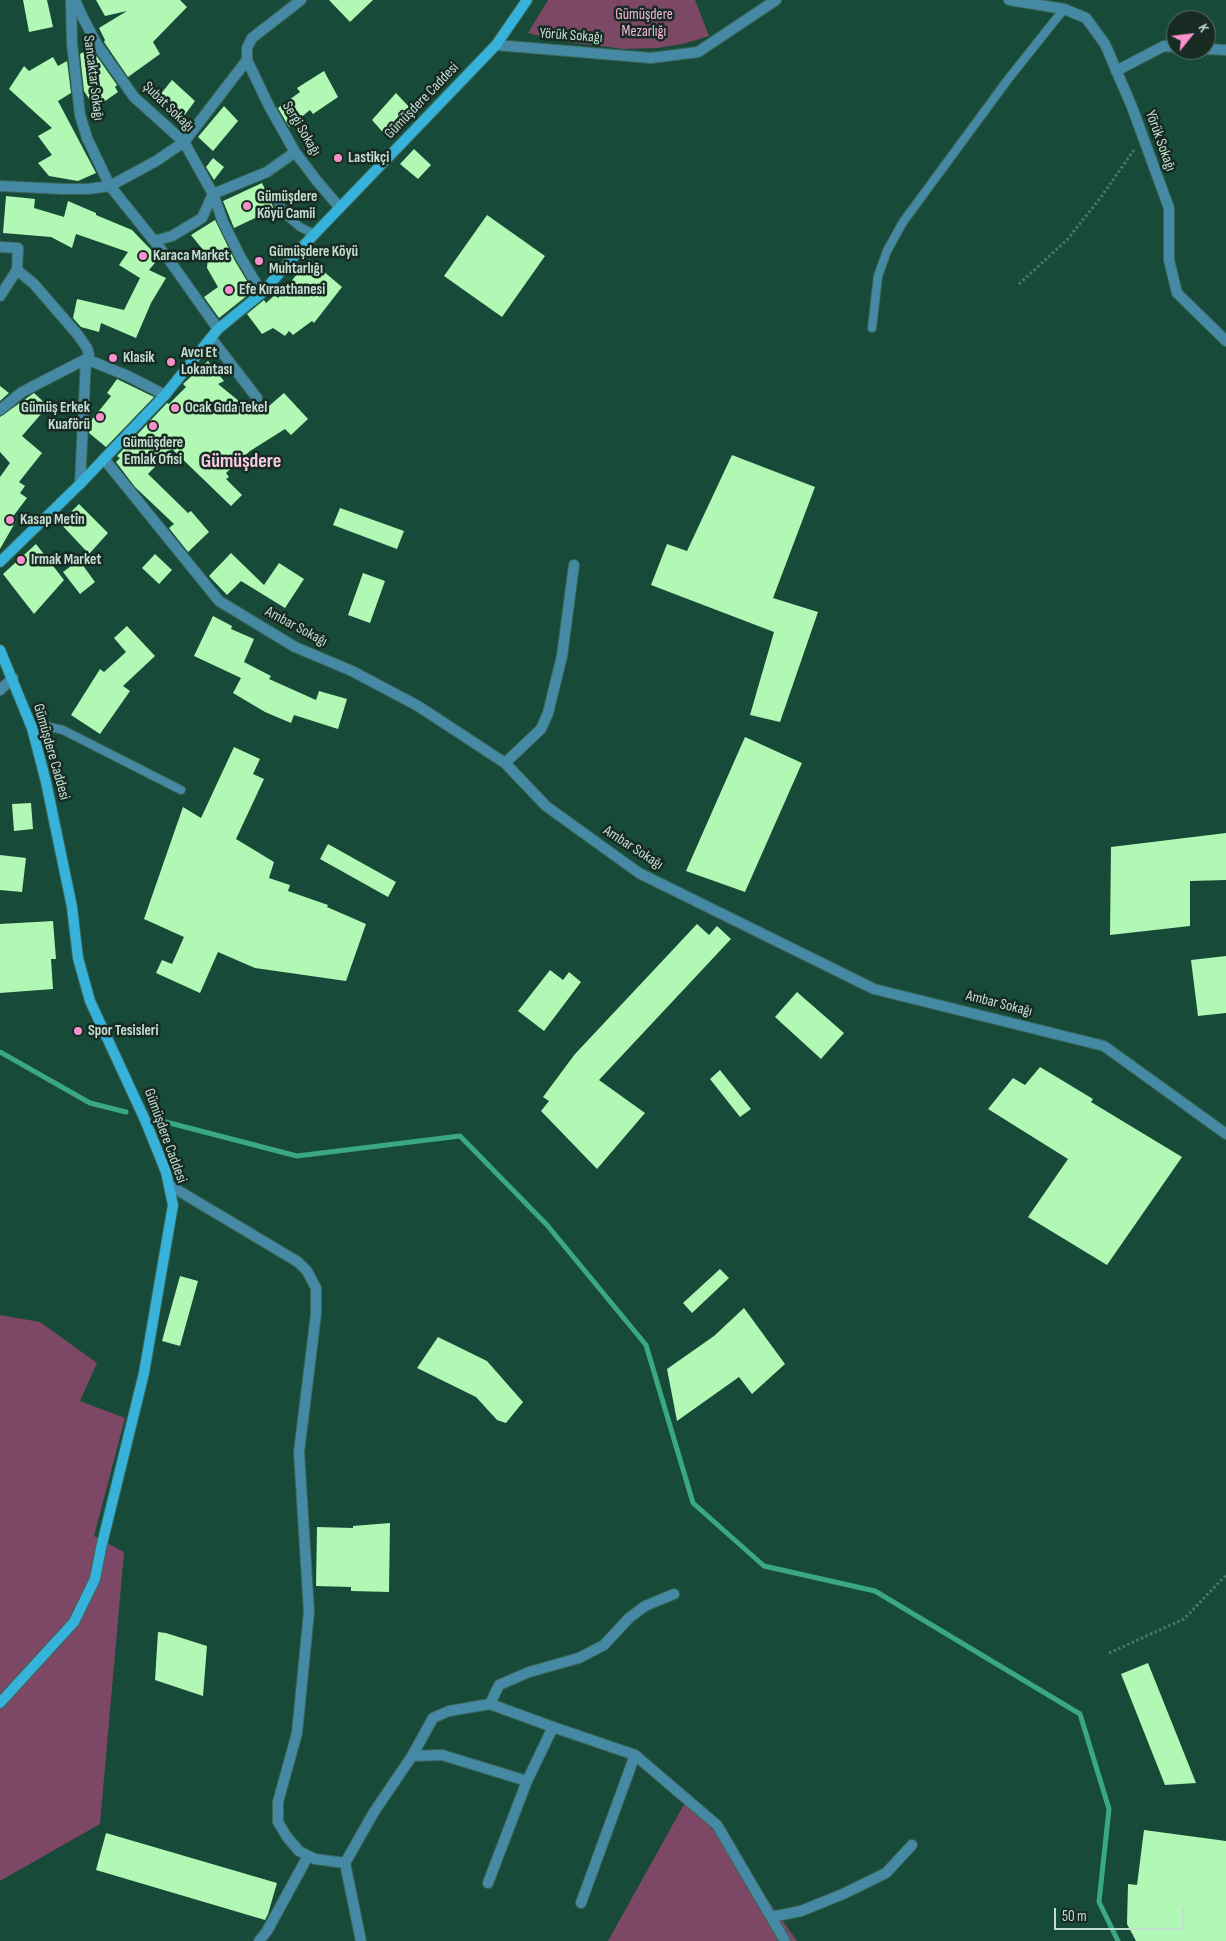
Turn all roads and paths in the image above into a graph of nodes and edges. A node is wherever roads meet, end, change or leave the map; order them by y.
1 (71, 0) edge
2 (76, 0) edge
3 (301, 0) edge
4 (527, 0) edge
5 (776, 0) edge
6 (1009, 0) edge
7 (1064, 9) junction
8 (496, 45) junction
9 (1166, 46) edge
10 (247, 60) junction
11 (1116, 71) junction
12 (1142, 136) junction
13 (184, 142) junction
14 (295, 152) junction
15 (0, 186) edge
16 (110, 186) junction
17 (213, 194) junction
18 (276, 199) dead end
19 (340, 208) junction
20 (314, 234) junction
21 (154, 241) junction
22 (0, 247) edge
23 (18, 270) junction
24 (1019, 284) dead end
25 (262, 293) junction
26 (0, 296) edge
27 (872, 328) dead end
28 (218, 329) junction
29 (211, 338) junction
30 (1226, 341) edge
31 (86, 359) junction
32 (165, 395) junction
33 (257, 398) dead end
34 (0, 410) edge
35 (104, 459) junction
36 (80, 484) junction
37 (0, 562) edge
38 (574, 564) dead end
39 (0, 650) edge
40 (13, 678) junction
41 (0, 690) edge
42 (32, 728) junction
43 (505, 763) junction
44 (181, 790) dead end
45 (1226, 1134) edge
46 (169, 1185) junction
47 (1226, 1575) edge
48 (674, 1594) dead end
49 (1109, 1653) dead end
50 (0, 1703) edge
51 (490, 1704) junction
52 (552, 1727) junction
53 (635, 1755) junction
54 (412, 1756) junction
55 (527, 1781) junction
56 (912, 1845) dead end
57 (308, 1856) junction
58 (345, 1863) junction
59 (488, 1883) dead end
60 (581, 1903) dead end
61 (771, 1917) junction
62 (259, 1941) edge
63 (362, 1941) edge
64 (785, 1941) edge

1 - 16 street, Sancaktar Sokağı
2 - 13 street, Şubat Sokağı
3 - 10 street
4 - 8 street, Gümüşdere Caddesi
5 - 8 street, Yörük Sokağı
6 - 7 street, Yörük Sokağı
7 - 11 street, Yörük Sokağı
7 - 27 lane
8 - 19 street, Gümüşdere Caddesi
9 - 11 street
10 - 13 street
10 - 14 street, Sergi Sokağı
11 - 12 street, Yörük Sokağı
12 - 24 path
12 - 30 street, Yörük Sokağı
13 - 16 street
13 - 17 street, Şubat Sokağı
14 - 17 street
14 - 19 street, Sergi Sokağı
15 - 16 street
16 - 21 street, Sancaktar Sokağı
17 - 21 street
17 - 25 street, Şubat Sokağı
18 - 20 lane
19 - 20 street, Gümüşdere Caddesi
20 - 25 street, Gümüşdere Caddesi
21 - 28 street, Sancaktar Sokağı
22 - 23 street
23 - 26 street
23 - 31 street
25 - 28 street, Gümüşdere Caddesi
28 - 29 street, Gümüşdere Caddesi
29 - 32 street, Gümüşdere Caddesi
29 - 33 street
31 - 32 street
31 - 34 street
31 - 36 street
32 - 35 street, Gümüşdere Caddesi
35 - 36 street, Gümüşdere Caddesi
35 - 43 street, Ambar Sokağı
36 - 37 street, Gümüşdere Caddesi
38 - 43 street
39 - 40 street, Gümüşdere Caddesi
40 - 41 street
40 - 42 street, Gümüşdere Caddesi
42 - 44 lane
42 - 46 street, Gümüşdere Caddesi
43 - 45 street, Ambar Sokağı
46 - 50 street, Gümüşdere Caddesi
46 - 57 street
47 - 49 path
48 - 51 street
51 - 52 street
51 - 54 street
52 - 53 street
52 - 55 street
53 - 60 street
53 - 61 street
54 - 55 street
54 - 58 street
55 - 59 street
56 - 61 street
57 - 58 street
57 - 62 street
58 - 63 street
61 - 64 street

